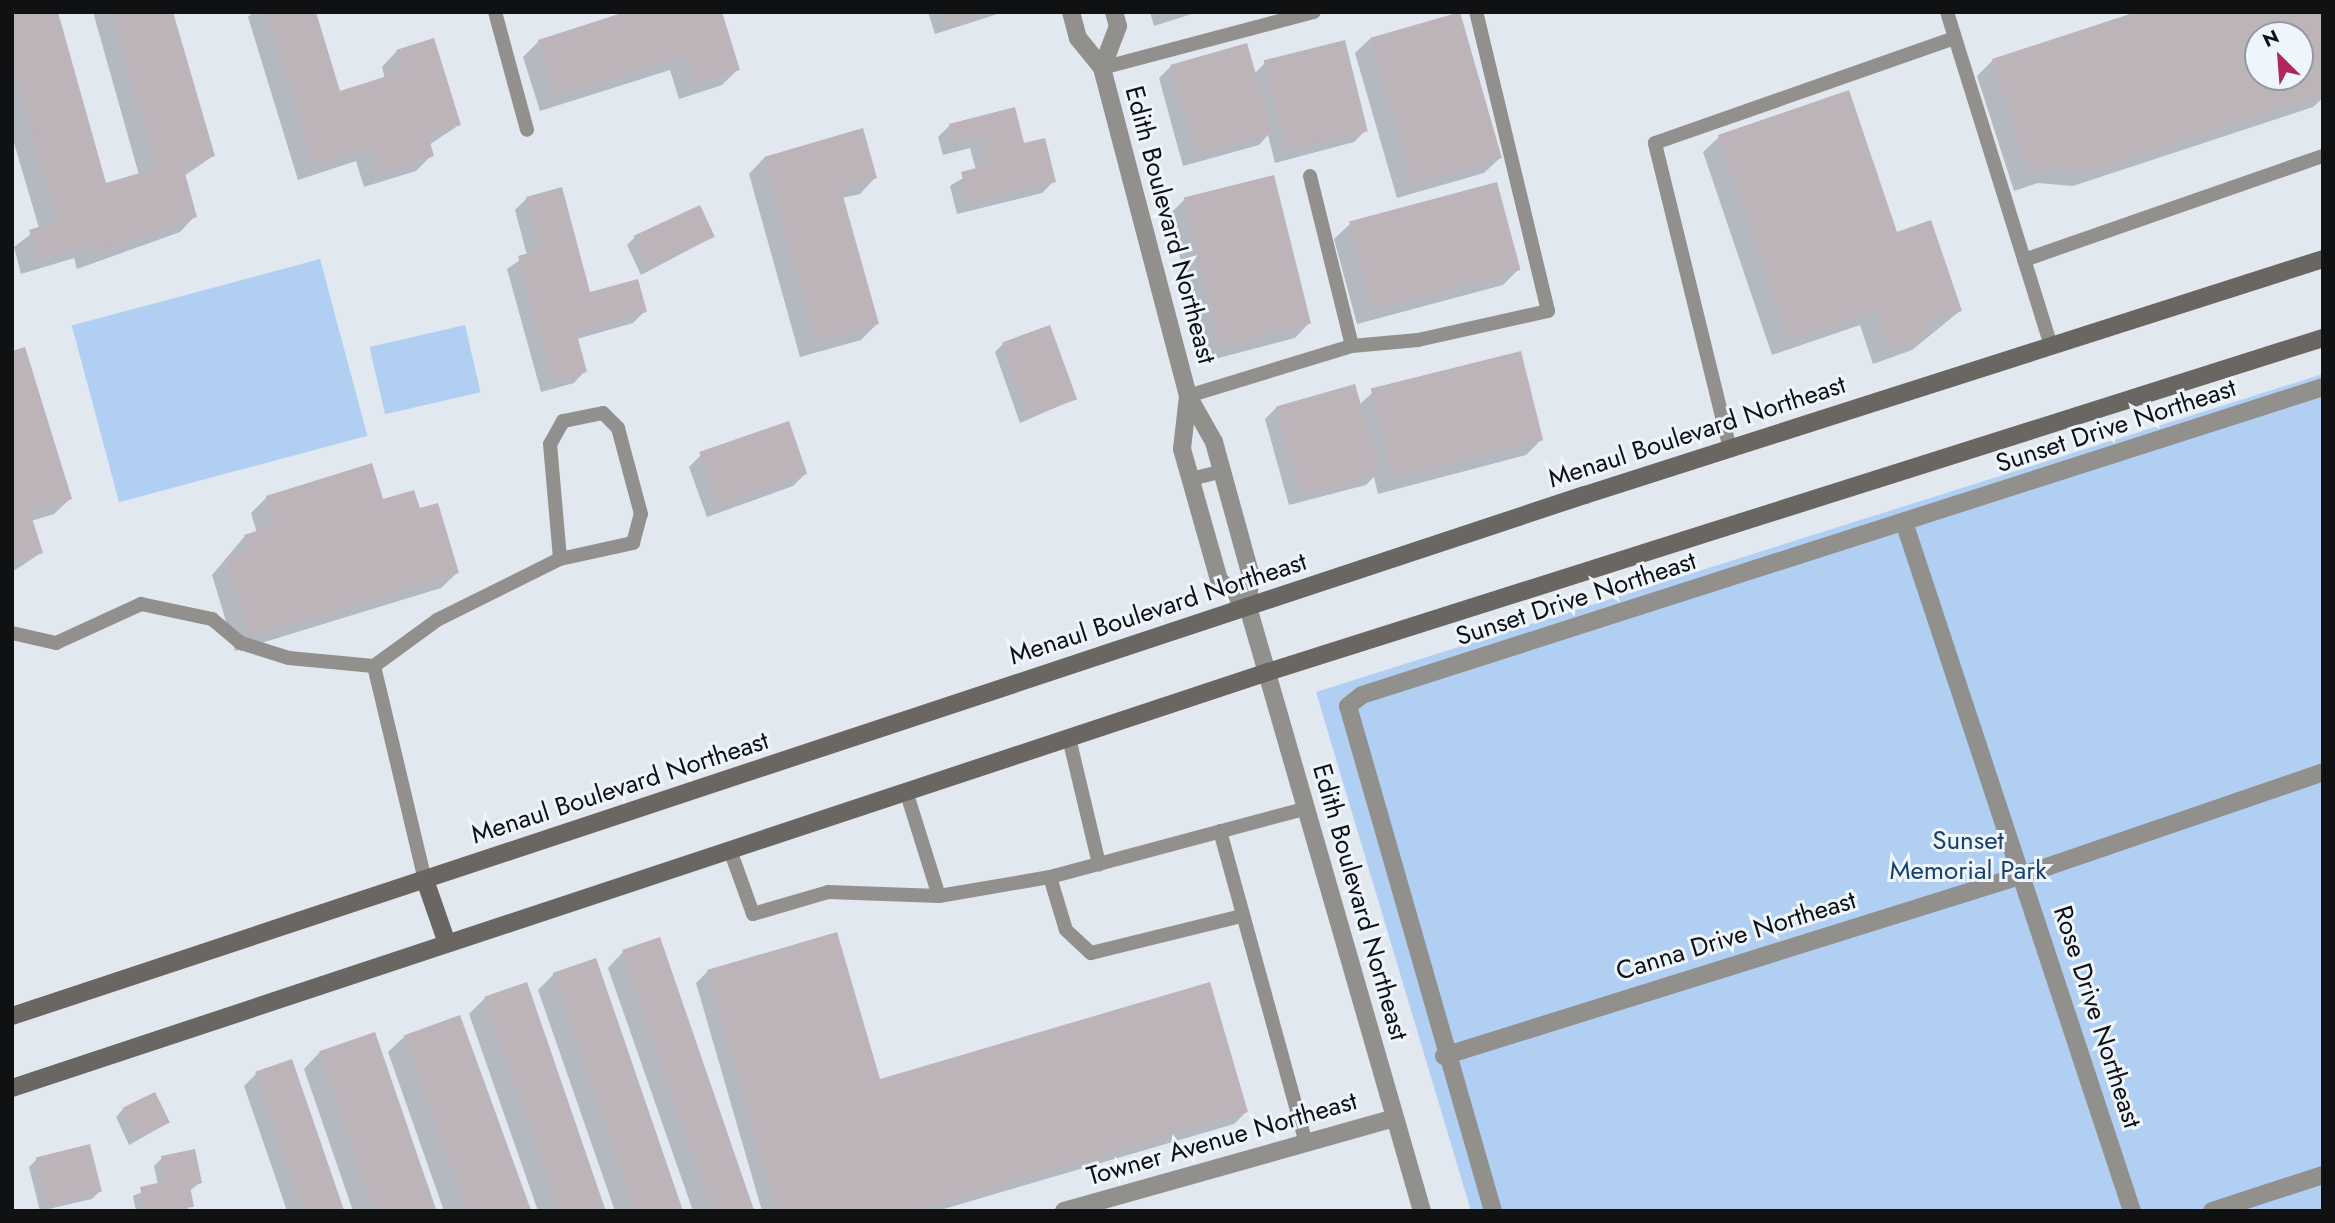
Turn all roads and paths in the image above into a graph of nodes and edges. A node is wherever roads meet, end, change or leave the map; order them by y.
1 (495, 12) edge
2 (1071, 12) edge
3 (1114, 12) edge
4 (1314, 12) edge
5 (1476, 12) edge
6 (1947, 12) edge
7 (1954, 37) junction
8 (1102, 68) junction
9 (527, 131) dead end
10 (2323, 156) edge
11 (1310, 176) dead end
12 (2024, 260) junction
13 (2323, 260) edge
14 (2323, 338) edge
15 (1352, 346) junction
16 (2050, 346) junction
17 (2323, 387) edge
18 (1188, 396) junction
19 (1730, 449) junction
20 (1222, 471) junction
21 (1191, 479) junction
22 (1904, 522) junction
23 (560, 559) junction
24 (1248, 607) junction
25 (12, 633) edge
26 (374, 666) junction
27 (1268, 672) junction
28 (1069, 738) junction
29 (2323, 772) edge
30 (906, 791) junction
31 (1307, 808) junction
32 (1220, 831) junction
33 (730, 850) junction
34 (1099, 864) junction
35 (2023, 875) junction
36 (1050, 877) junction
37 (425, 880) junction
38 (939, 896) junction
39 (1242, 916) junction
40 (447, 943) junction
41 (12, 1016) edge
42 (1444, 1056) junction
43 (12, 1088) edge
44 (1394, 1118) junction
45 (1306, 1143) junction
46 (2323, 1175) edge
47 (1064, 1211) edge
48 (1422, 1211) edge
49 (1493, 1211) edge
50 (2132, 1211) edge
51 (2212, 1211) edge

1 - 9 lane
2 - 8 street, Edith Boulevard Northeast
3 - 8 street, Edith Boulevard Northeast
4 - 8 lane
5 - 15 lane
6 - 7 lane
7 - 12 lane
7 - 19 lane
8 - 18 street, Edith Boulevard Northeast
10 - 12 lane
11 - 15 lane
12 - 16 lane
13 - 16 main road, Menaul Boulevard Northeast
14 - 27 main road
15 - 18 lane
16 - 19 main road, Menaul Boulevard Northeast
17 - 22 street, Sunset Drive Northeast
18 - 20 street, Edith Boulevard Northeast
18 - 21 street, Edith Boulevard Northeast
19 - 24 main road, Menaul Boulevard Northeast
20 - 21 lane
20 - 24 street, Edith Boulevard Northeast
21 - 24 street, Edith Boulevard Northeast
22 - 35 street, Rose Drive Northeast
22 - 42 street, Sunset Drive Northeast
23 - 23 lane
23 - 26 lane
24 - 27 street, Edith Boulevard Northeast
24 - 37 main road, Menaul Boulevard Northeast
25 - 26 lane
26 - 37 lane
27 - 28 main road
27 - 31 street, Edith Boulevard Northeast
28 - 30 main road
28 - 34 lane
29 - 35 street, Canna Drive Northeast
30 - 33 main road
30 - 38 lane
31 - 32 lane
31 - 44 street, Edith Boulevard Northeast
32 - 34 lane
32 - 39 lane
33 - 38 lane
33 - 40 main road
34 - 36 lane
35 - 42 street, Canna Drive Northeast
35 - 50 street, Rose Drive Northeast
36 - 38 lane
36 - 39 lane
37 - 40 main road
37 - 41 main road, Menaul Boulevard Northeast
39 - 45 lane
40 - 43 main road
42 - 49 street, Sunset Drive Northeast
44 - 45 street, Towner Avenue Northeast
44 - 48 street, Edith Boulevard Northeast
45 - 47 street, Towner Avenue Northeast
46 - 51 street

